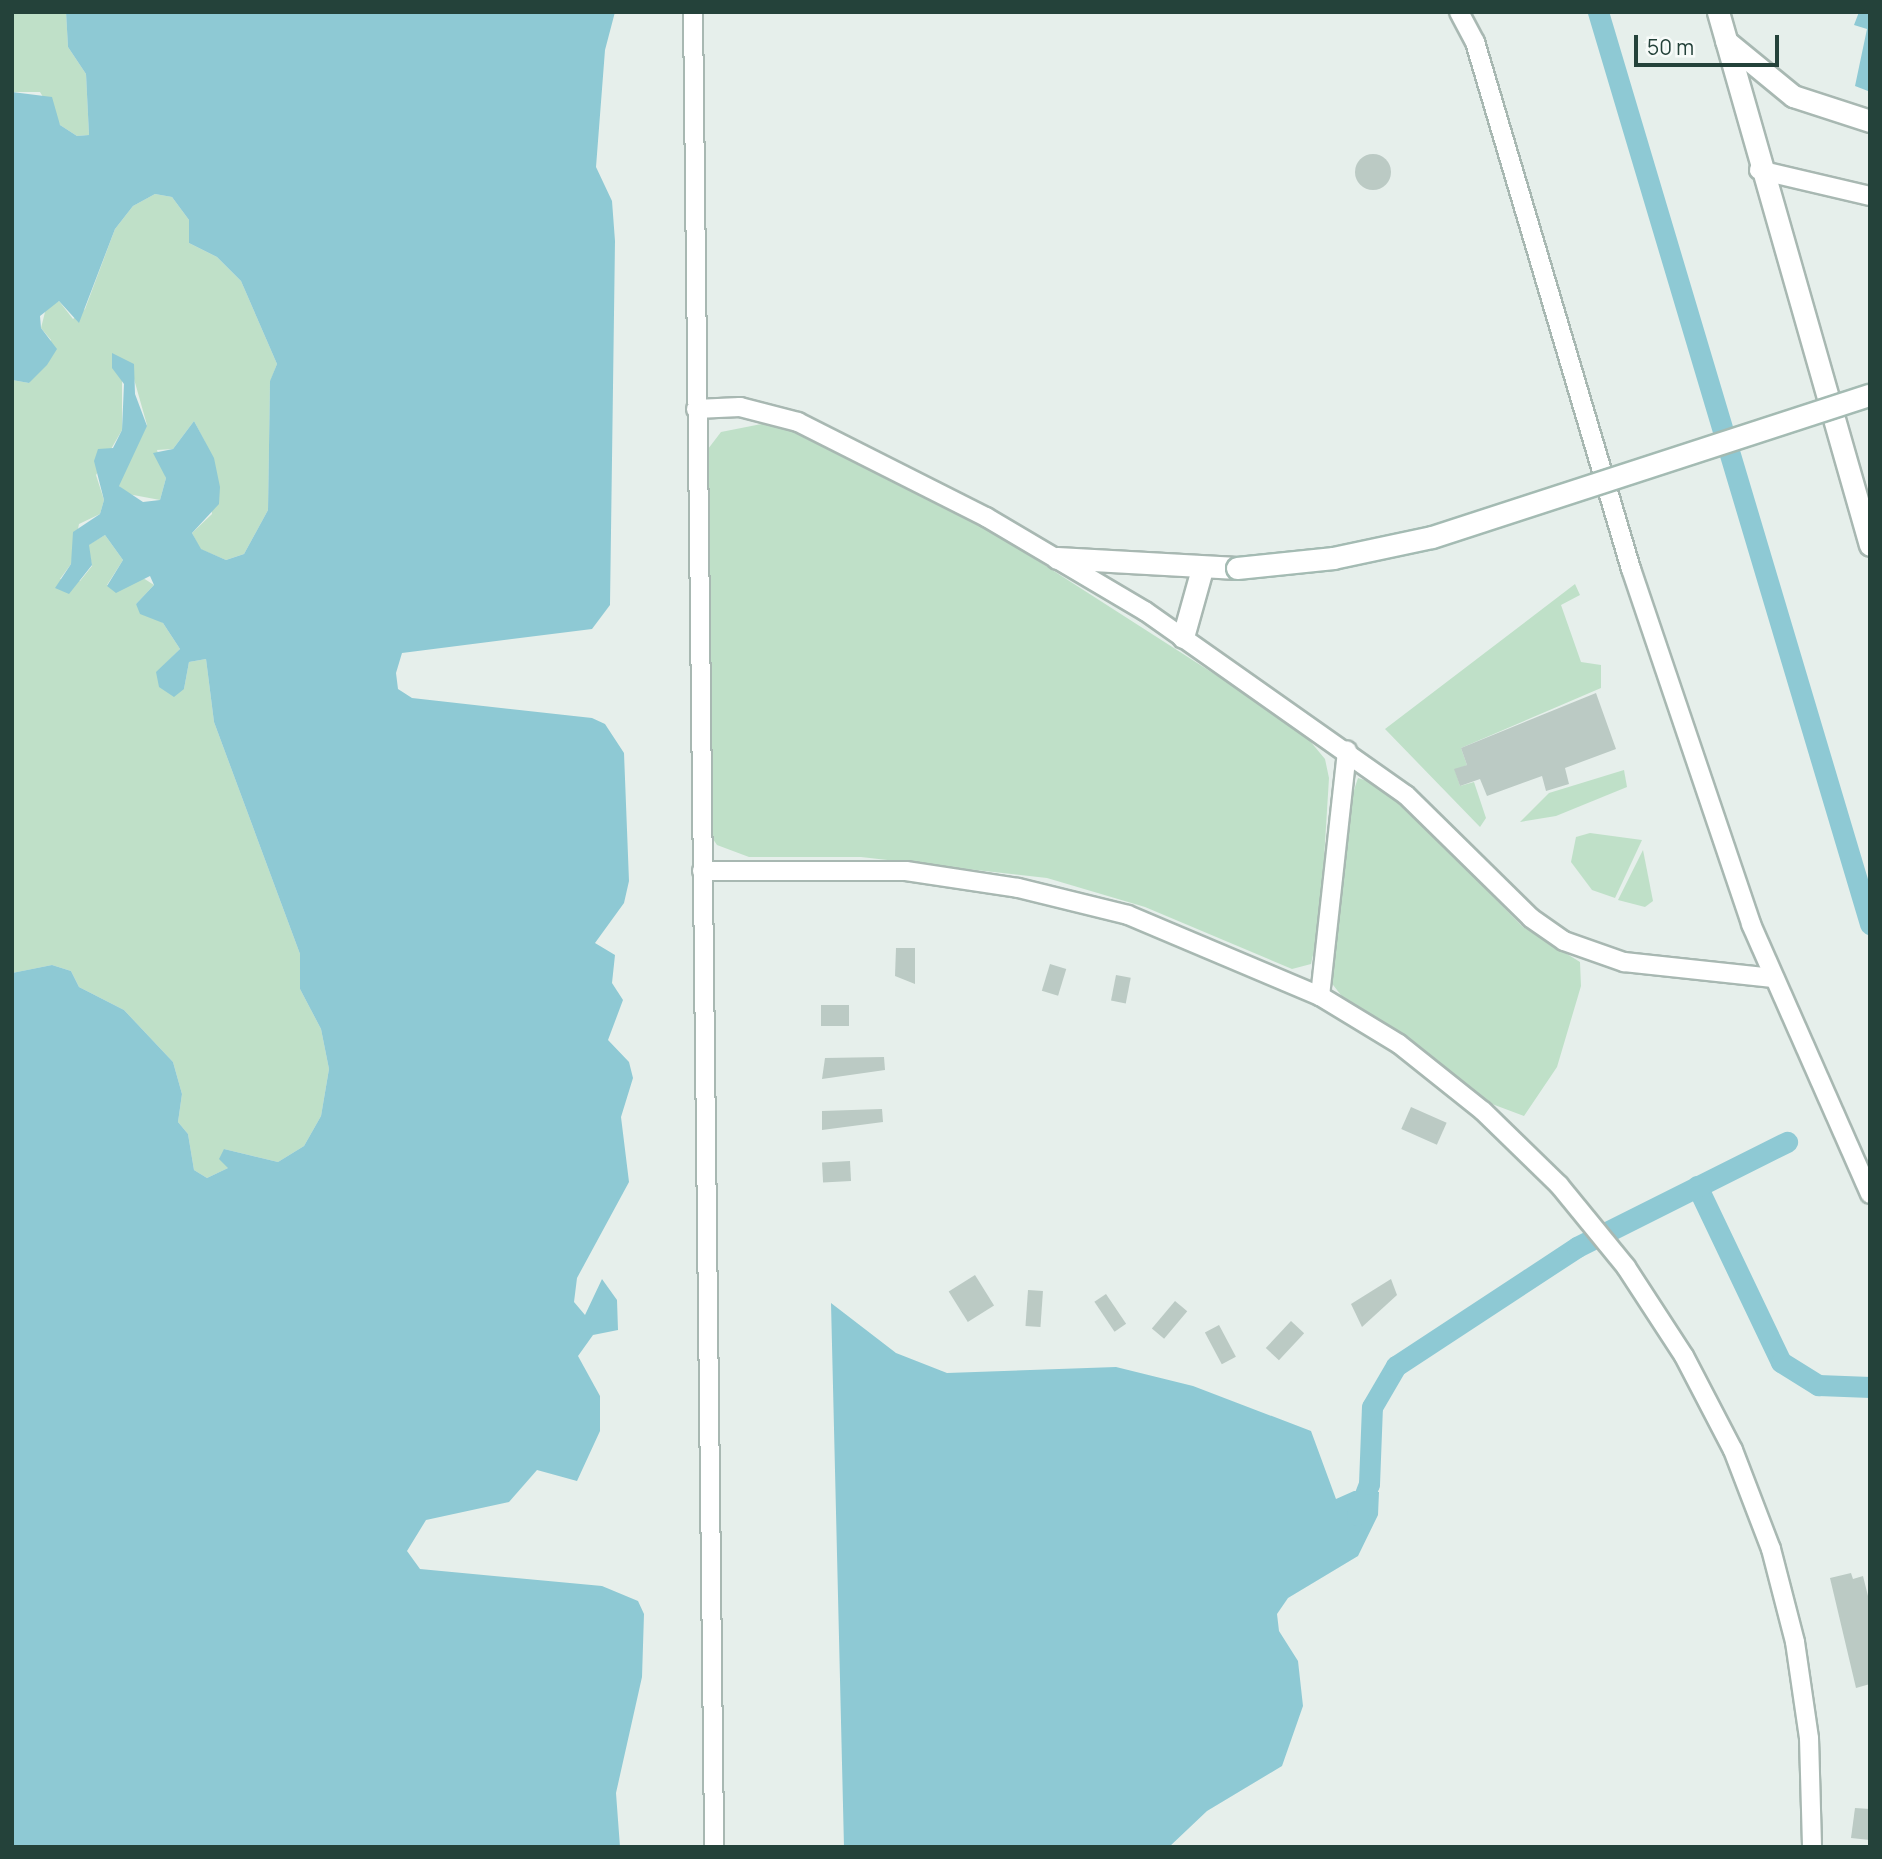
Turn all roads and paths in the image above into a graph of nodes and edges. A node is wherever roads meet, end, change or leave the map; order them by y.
1 (693, 12) edge
2 (1459, 12) edge
3 (1718, 12) edge
4 (1725, 39) junction
5 (1870, 121) edge
6 (1759, 170) junction
7 (1870, 196) edge
8 (1870, 395) edge
9 (696, 409) junction
10 (1870, 545) edge
11 (1056, 558) junction
12 (1202, 569) junction
13 (1183, 637) junction
14 (1347, 750) junction
15 (702, 871) junction
16 (1773, 978) junction
17 (1320, 996) junction
18 (1870, 1194) edge
19 (714, 1847) edge
20 (1812, 1847) edge

1 - 9 street
2 - 16 street
3 - 4 main road
4 - 5 main road
4 - 6 main road
6 - 7 street
6 - 10 main road
8 - 12 main road, bridge
9 - 11 street
9 - 15 street
11 - 12 main road
11 - 13 street
12 - 13 main road
13 - 14 street
14 - 16 street
14 - 17 street
15 - 17 street
15 - 19 street
16 - 18 street
17 - 20 street

